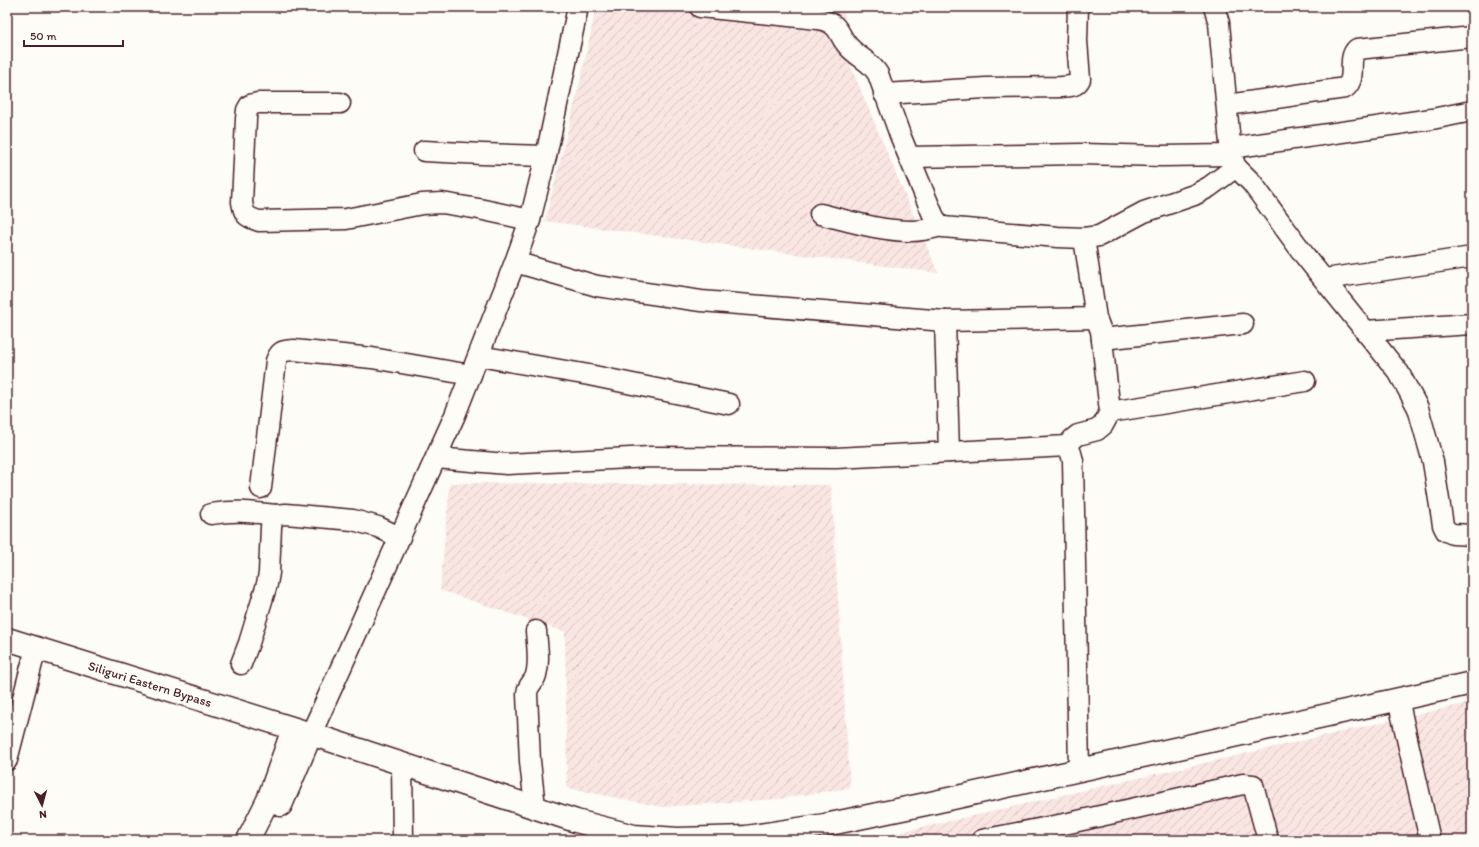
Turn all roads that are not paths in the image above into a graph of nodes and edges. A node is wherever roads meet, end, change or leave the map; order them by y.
1 (578, 7) edge
2 (700, 7) edge
3 (1078, 7) edge
4 (1214, 7) edge
5 (1472, 36) edge
6 (884, 94) junction
7 (340, 103) dead end
8 (1227, 105) junction
9 (1472, 111) edge
10 (424, 151) dead end
11 (546, 156) junction
12 (1233, 156) junction
13 (910, 157) junction
14 (820, 214) dead end
15 (530, 220) junction
16 (941, 226) junction
17 (1084, 238) junction
18 (1472, 257) edge
19 (515, 262) junction
20 (1325, 279) junction
21 (1096, 318) junction
22 (945, 321) junction
23 (1243, 324) dead end
24 (1472, 324) edge
25 (1365, 331) junction
26 (1102, 339) junction
27 (479, 356) junction
28 (471, 375) junction
29 (1305, 381) dead end
30 (729, 404) dead end
31 (1110, 412) junction
32 (1067, 446) junction
33 (949, 452) junction
34 (436, 458) junction
35 (261, 488) dead end
36 (211, 514) dead end
37 (275, 515) junction
38 (1472, 535) edge
39 (399, 537) junction
40 (536, 631) dead end
41 (7, 638) edge
42 (36, 648) junction
43 (241, 664) dead end
44 (1472, 683) edge
45 (1398, 699) junction
46 (302, 731) junction
47 (7, 760) edge
48 (402, 764) junction
49 (1080, 769) junction
50 (535, 807) junction
51 (1071, 831) edge
52 (656, 839) edge
53 (735, 839) edge
54 (248, 840) edge
55 (265, 840) edge
56 (403, 840) edge
57 (982, 840) edge
58 (1268, 840) edge
59 (1430, 840) edge

1 - 11 street
2 - 6 street
3 - 6 street
4 - 8 street
5 - 8 street
6 - 13 street
7 - 15 street
8 - 12 street
9 - 12 street
10 - 11 street
11 - 15 street
12 - 13 street
12 - 17 street
12 - 20 street
13 - 16 street
14 - 16 street
15 - 19 street
16 - 17 street
17 - 21 street
18 - 20 street
19 - 22 street
19 - 27 street
20 - 25 street
21 - 22 street
21 - 26 street
22 - 33 street
23 - 26 street
24 - 25 street
25 - 38 street
26 - 31 street
27 - 28 street
27 - 30 street
28 - 34 street
28 - 35 street
29 - 31 street
31 - 32 street
32 - 33 street
32 - 49 street
33 - 34 street
34 - 39 street
36 - 37 street
37 - 39 street
37 - 43 street
39 - 46 street
40 - 50 street
41 - 42 main road, Siliguri Eastern Bypass
42 - 46 main road, Siliguri Eastern Bypass
42 - 47 street
44 - 45 main road, Siliguri Eastern Bypass
45 - 49 main road, Siliguri Eastern Bypass
45 - 59 street
46 - 48 main road, Siliguri Eastern Bypass
46 - 54 main road
46 - 55 main road
48 - 50 main road, Siliguri Eastern Bypass
48 - 56 street
49 - 53 main road, Siliguri Eastern Bypass
50 - 52 main road, Siliguri Eastern Bypass
51 - 57 street
51 - 58 street
52 - 53 main road, Siliguri Eastern Bypass

